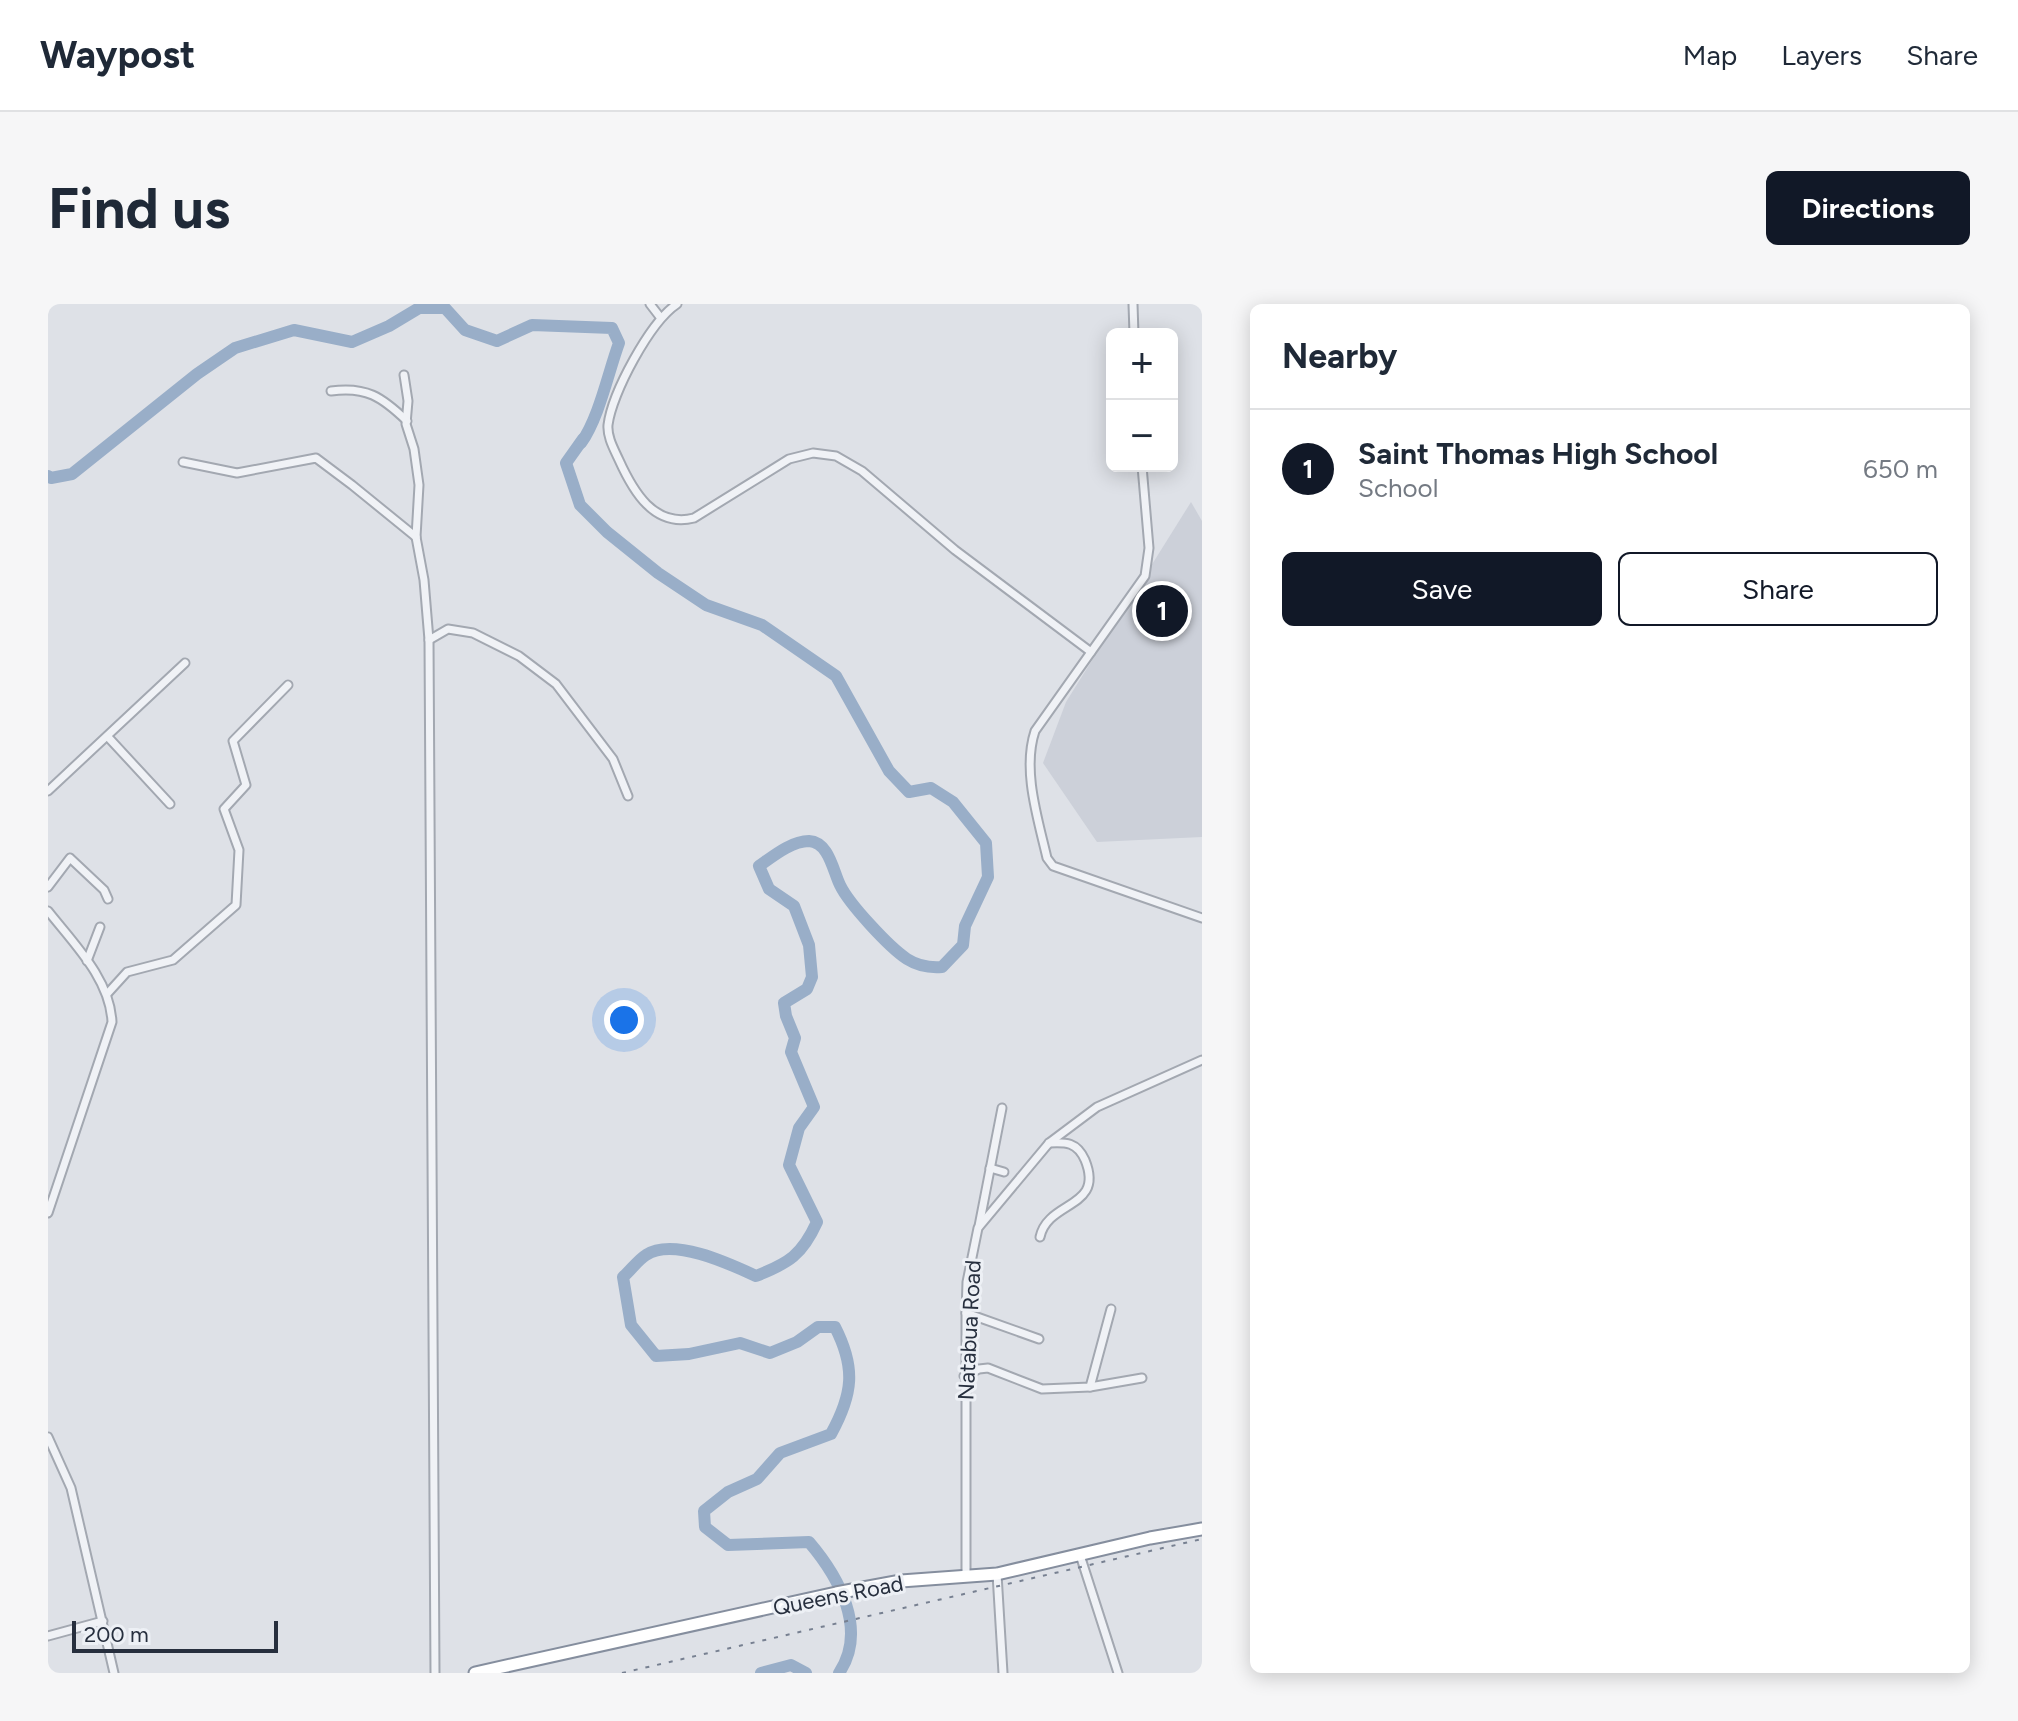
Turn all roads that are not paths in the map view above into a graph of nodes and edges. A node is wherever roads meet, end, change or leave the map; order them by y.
1 (650, 304) edge
2 (677, 304) edge
3 (1133, 304) edge
4 (660, 317) junction
5 (1134, 328) edge
6 (404, 375) dead end
7 (331, 391) dead end
8 (407, 421) junction
9 (183, 462) dead end
10 (1143, 472) edge
11 (416, 537) junction
12 (429, 640) junction
13 (1091, 652) junction
14 (185, 663) dead end
15 (288, 685) dead end
16 (108, 737) junction
17 (48, 791) edge
18 (628, 796) dead end
19 (170, 804) dead end
20 (48, 887) edge
21 (108, 899) dead end
22 (48, 911) edge
23 (1202, 918) edge
24 (100, 927) dead end
25 (87, 961) junction
26 (107, 994) junction
27 (1202, 1060) edge
28 (1002, 1108) dead end
29 (1049, 1143) junction
30 (990, 1168) junction
31 (1004, 1172) dead end
32 (48, 1213) edge
33 (978, 1228) junction
34 (1040, 1237) dead end
35 (1111, 1309) dead end
36 (966, 1313) junction
37 (1039, 1339) dead end
38 (964, 1376) junction
39 (1142, 1378) dead end
40 (1090, 1387) junction
41 (48, 1437) edge
42 (1202, 1529) edge
43 (1080, 1555) junction
44 (997, 1574) junction
45 (966, 1575) junction
46 (103, 1621) junction
47 (48, 1636) edge
48 (114, 1673) edge
49 (435, 1673) edge
50 (475, 1673) edge
51 (1003, 1673) edge
52 (1118, 1673) edge

1 - 4 street
2 - 4 street
3 - 5 street
4 - 13 street
6 - 8 street
7 - 8 street
8 - 11 street
9 - 11 street
10 - 13 street
11 - 12 street
12 - 18 street
12 - 49 street
13 - 23 street
14 - 16 street
15 - 26 street
16 - 17 street
16 - 19 street
20 - 21 street
22 - 25 street
24 - 25 street
25 - 26 street
26 - 32 street
27 - 29 street, Natabua Road
28 - 30 street
29 - 33 street, Natabua Road
29 - 34 street
30 - 31 street
30 - 33 street
33 - 36 street, Natabua Road
35 - 40 street
36 - 37 street
36 - 38 street, Natabua Road
38 - 40 street
38 - 45 street, Natabua Road
39 - 40 street
41 - 46 street
42 - 43 highway, Queens Road
43 - 44 highway, Queens Road
43 - 52 street
44 - 45 highway, Queens Road
44 - 51 street
45 - 50 highway, Queens Road
46 - 47 street
46 - 48 street

